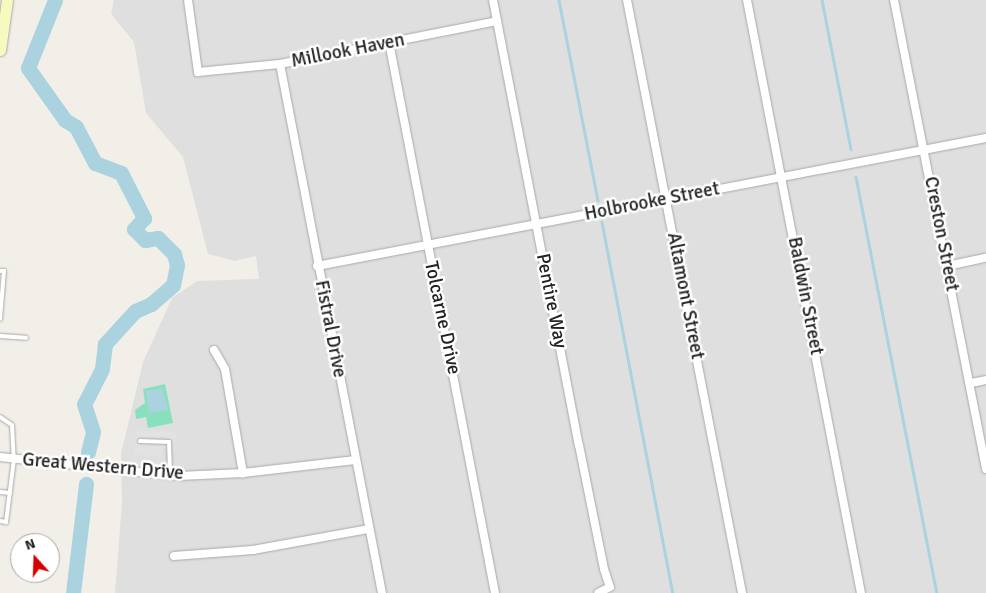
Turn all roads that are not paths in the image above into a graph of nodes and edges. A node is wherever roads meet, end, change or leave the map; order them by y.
1 (7, 0) edge
2 (188, 0) edge
3 (493, 0) edge
4 (627, 0) edge
5 (747, 0) edge
6 (894, 0) edge
7 (497, 21) junction
8 (389, 42) junction
9 (0, 50) edge
10 (280, 64) junction
11 (986, 138) edge
12 (924, 150) junction
13 (782, 177) junction
14 (666, 200) junction
15 (536, 224) junction
16 (427, 245) junction
17 (986, 258) edge
18 (318, 266) junction
19 (947, 266) junction
20 (0, 271) edge
21 (0, 319) edge
22 (0, 336) edge
23 (26, 338) dead end
24 (214, 350) dead end
25 (986, 380) edge
26 (971, 383) junction
27 (0, 417) edge
28 (140, 441) dead end
29 (0, 457) edge
30 (14, 459) junction
31 (355, 460) junction
32 (986, 469) edge
33 (243, 473) junction
34 (170, 475) junction
35 (0, 492) edge
36 (10, 493) junction
37 (0, 521) edge
38 (369, 529) junction
39 (174, 556) dead end
40 (382, 593) edge
41 (495, 593) edge
42 (598, 593) edge
43 (742, 593) edge
44 (861, 593) edge

1 - 9 main road
2 - 10 street, Millook Haven
3 - 7 street, Pentire Way
4 - 14 street, Altamont Street
5 - 13 street, Baldwin Street
6 - 12 street, Creston Street
7 - 8 street, Millook Haven
7 - 15 street, Pentire Way
8 - 10 street, Millook Haven
8 - 16 street, Tolcarne Drive
10 - 18 street, Fistral Drive
11 - 12 street, Holbrooke Street
12 - 13 street, Holbrooke Street
12 - 19 street, Creston Street
13 - 14 street, Holbrooke Street
13 - 44 street, Baldwin Street
14 - 15 street, Holbrooke Street
14 - 43 street, Altamont Street
15 - 16 street, Holbrooke Street
15 - 42 street, Pentire Way
16 - 18 street, Holbrooke Street
16 - 41 street, Tolcarne Drive
17 - 19 street
18 - 31 street, Fistral Drive
19 - 26 street, Creston Street
20 - 21 lane
22 - 23 lane
24 - 33 street
25 - 26 street
26 - 32 street, Creston Street
27 - 30 lane
28 - 34 lane
29 - 30 street, Great Western Drive
30 - 34 street, Great Western Drive
30 - 36 lane
31 - 33 street, Great Western Drive
31 - 38 street, Fistral Drive
33 - 34 street, Great Western Drive
35 - 36 lane
36 - 37 lane
38 - 39 street
38 - 40 street, Fistral Drive

